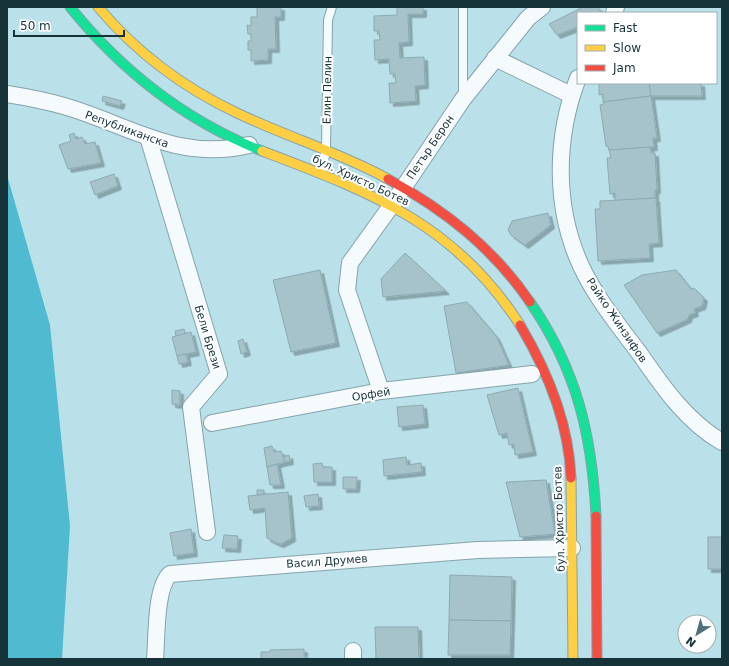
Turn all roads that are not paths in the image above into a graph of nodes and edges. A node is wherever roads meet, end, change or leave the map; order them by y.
1 (70, 7) edge
2 (98, 7) edge
3 (332, 7) edge
4 (463, 7) edge
5 (542, 7) edge
6 (495, 58) junction
7 (577, 80) edge
8 (7, 94) edge
9 (571, 95) junction
10 (463, 99) junction
11 (148, 137) junction
12 (249, 145) junction
13 (326, 149) junction
14 (322, 174) junction
15 (403, 187) junction
16 (391, 206) junction
17 (532, 374) dead end
18 (381, 391) junction
19 (212, 423) dead end
20 (722, 442) edge
21 (207, 532) dead end
22 (572, 548) junction
23 (155, 659) edge
24 (573, 659) edge
25 (597, 659) edge

1 - 12 main road, бул. Христо Ботев
2 - 13 main road, бул. Христо Ботев
3 - 13 lane, Елин Пелин
4 - 10 lane
5 - 6 street, Петър Берон
6 - 9 street
6 - 10 street, Петър Берон
7 - 9 street, Райко Жинзифов
8 - 11 street, Републиканска
9 - 20 street, Райко Жинзифов
10 - 15 street, Петър Берон
11 - 12 street, Републиканска
11 - 21 street, Бели Брези
12 - 14 main road, бул. Христо Ботев
13 - 14 lane, Елин Пелин
13 - 15 main road, бул. Христо Ботев
14 - 16 main road, бул. Христо Ботев
15 - 16 street, Петър Берон
15 - 25 main road, бул. Христо Ботев
16 - 18 street, Петър Берон
16 - 22 main road, бул. Христо Ботев
17 - 18 street, Орфей
18 - 19 street, Орфей
22 - 23 street, Васил Друмев
22 - 24 main road, бул. Христо Ботев

